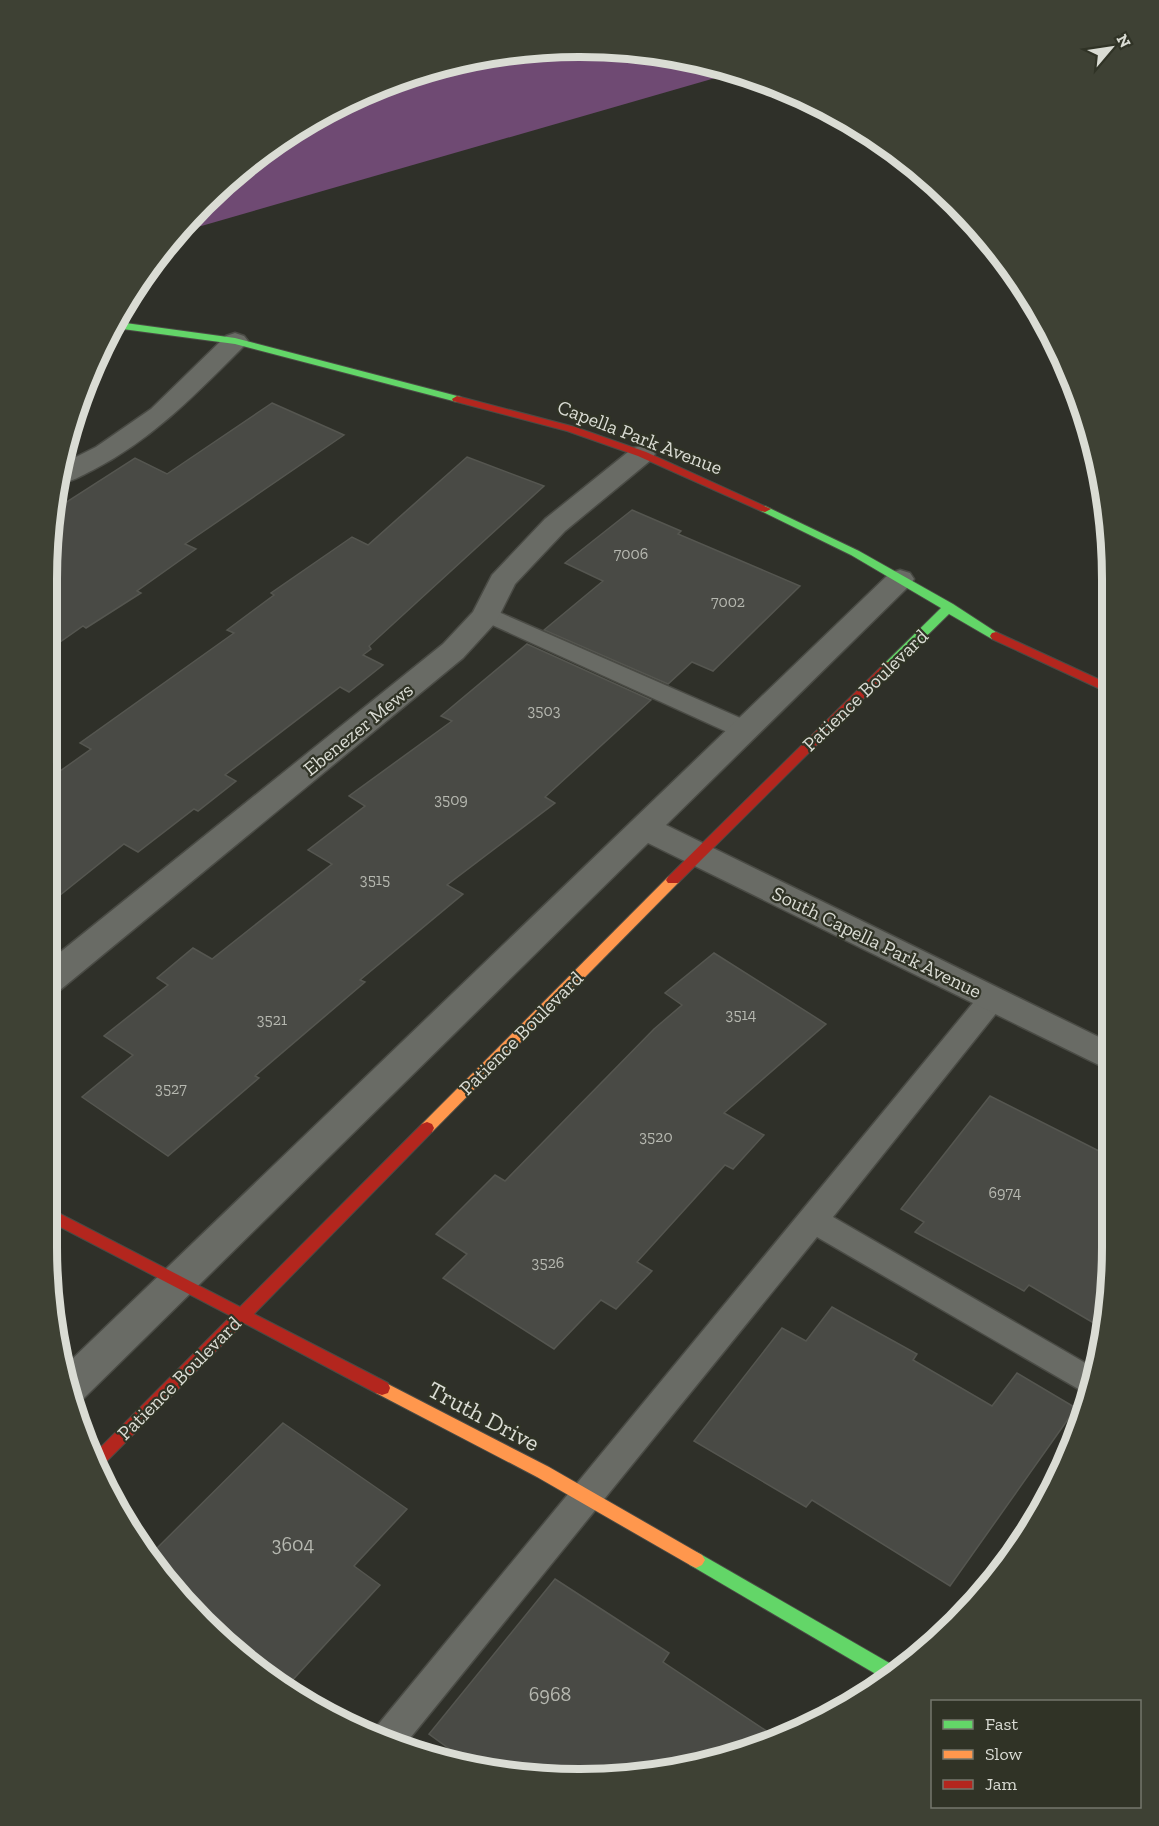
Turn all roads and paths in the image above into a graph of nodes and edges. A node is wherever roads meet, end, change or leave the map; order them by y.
1 (123, 326) edge
2 (234, 341) junction
3 (642, 454) junction
4 (69, 471) edge
5 (900, 579) junction
6 (949, 607) junction
7 (487, 614) junction
8 (1102, 686) edge
9 (745, 730) junction
10 (644, 828) junction
11 (698, 854) junction
12 (57, 974) edge
13 (992, 999) junction
14 (1102, 1054) edge
15 (57, 1218) edge
16 (813, 1220) junction
17 (176, 1281) junction
18 (242, 1315) junction
19 (1085, 1379) edge
20 (75, 1381) edge
21 (102, 1457) edge
22 (587, 1497) junction
23 (885, 1670) edge
24 (392, 1733) edge

1 - 2 street, Capella Park Avenue
2 - 3 street, Capella Park Avenue
2 - 4 street
3 - 5 street, Capella Park Avenue
3 - 7 street, Ebenezer Mews
5 - 6 street, Capella Park Avenue
5 - 9 street
6 - 8 street, Capella Park Avenue
6 - 11 street, Patience Boulevard
7 - 9 lane
7 - 12 street, Ebenezer Mews
9 - 10 street
10 - 11 street, South Capella Park Avenue
10 - 17 street
11 - 13 street, South Capella Park Avenue
11 - 18 street, Patience Boulevard
13 - 14 street, South Capella Park Avenue
13 - 16 lane
15 - 17 street, Truth Drive
16 - 19 lane
16 - 22 lane
17 - 18 street, Truth Drive
17 - 20 street
18 - 21 street, Patience Boulevard
18 - 22 street, Truth Drive
22 - 23 street, Truth Drive
22 - 24 lane

